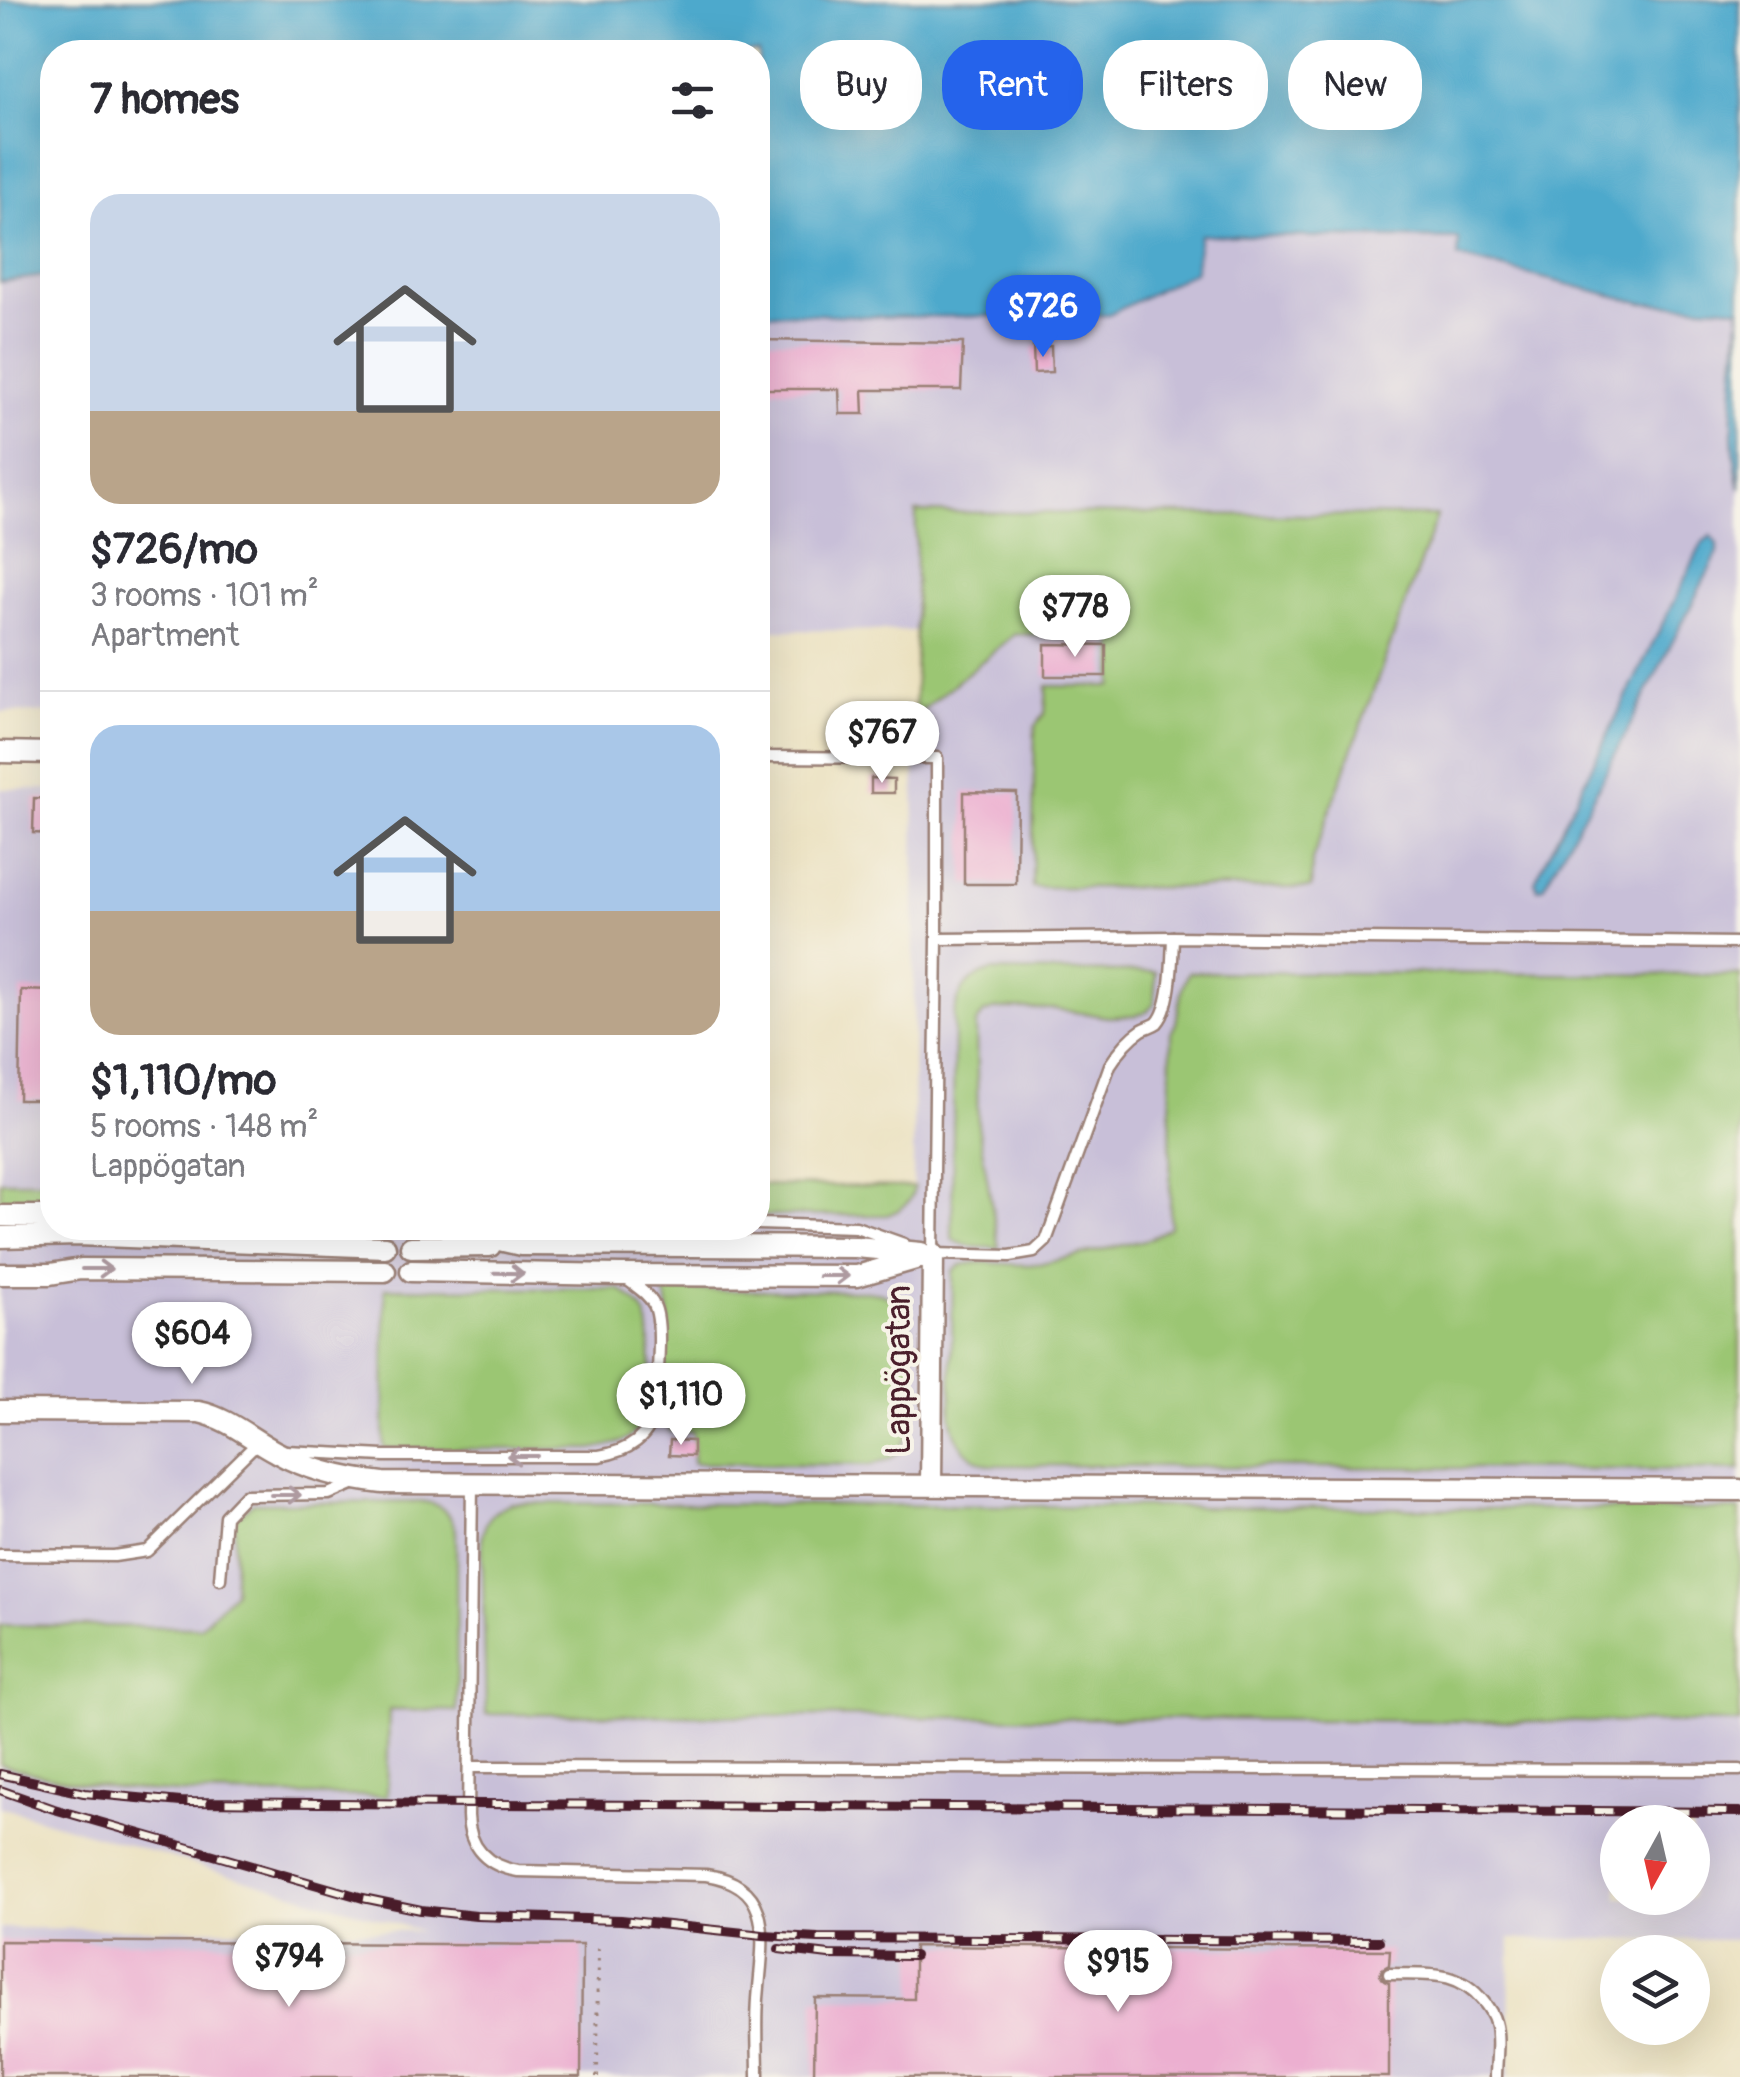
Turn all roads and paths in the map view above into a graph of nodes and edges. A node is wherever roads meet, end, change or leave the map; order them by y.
1 (0, 752) edge
2 (40, 752) edge
3 (770, 757) edge
4 (1172, 937) junction
5 (937, 938) junction
6 (1740, 942) edge
7 (0, 1216) edge
8 (40, 1216) edge
9 (770, 1224) edge
10 (40, 1236) edge
11 (3, 1237) edge
12 (206, 1240) edge
13 (500, 1240) edge
14 (522, 1245) junction
15 (385, 1247) dead end
16 (412, 1247) dead end
17 (932, 1254) junction
18 (411, 1270) dead end
19 (385, 1271) dead end
20 (0, 1274) edge
21 (620, 1275) junction
22 (0, 1411) edge
23 (266, 1446) junction
24 (362, 1481) junction
25 (472, 1482) junction
26 (931, 1486) junction
27 (1740, 1490) edge
28 (0, 1555) edge
29 (220, 1579) dead end
30 (469, 1768) junction
31 (1740, 1770) edge
32 (598, 1944) dead end
33 (1390, 1974) dead end
34 (597, 2077) edge
35 (758, 2077) edge
36 (1496, 2077) edge

1 - 2 street
3 - 5 lane
4 - 5 lane
4 - 6 lane
4 - 17 lane
5 - 17 lane
7 - 8 street
9 - 17 lane
10 - 11 street
12 - 15 street
13 - 14 street, Lappögatan
14 - 16 street
14 - 17 street, Lappögatan
21 -> 17 street, Lappögatan
17 - 26 street, Lappögatan
18 -> 21 street, Lappögatan
20 -> 19 street
21 -> 23 lane
22 - 23 street
23 - 24 street
23 - 28 lane
24 - 25 street
29 -> 24 lane
25 - 26 street
25 - 30 lane
26 - 27 street
30 - 31 lane
30 - 35 lane
32 - 34 path
33 - 36 lane

